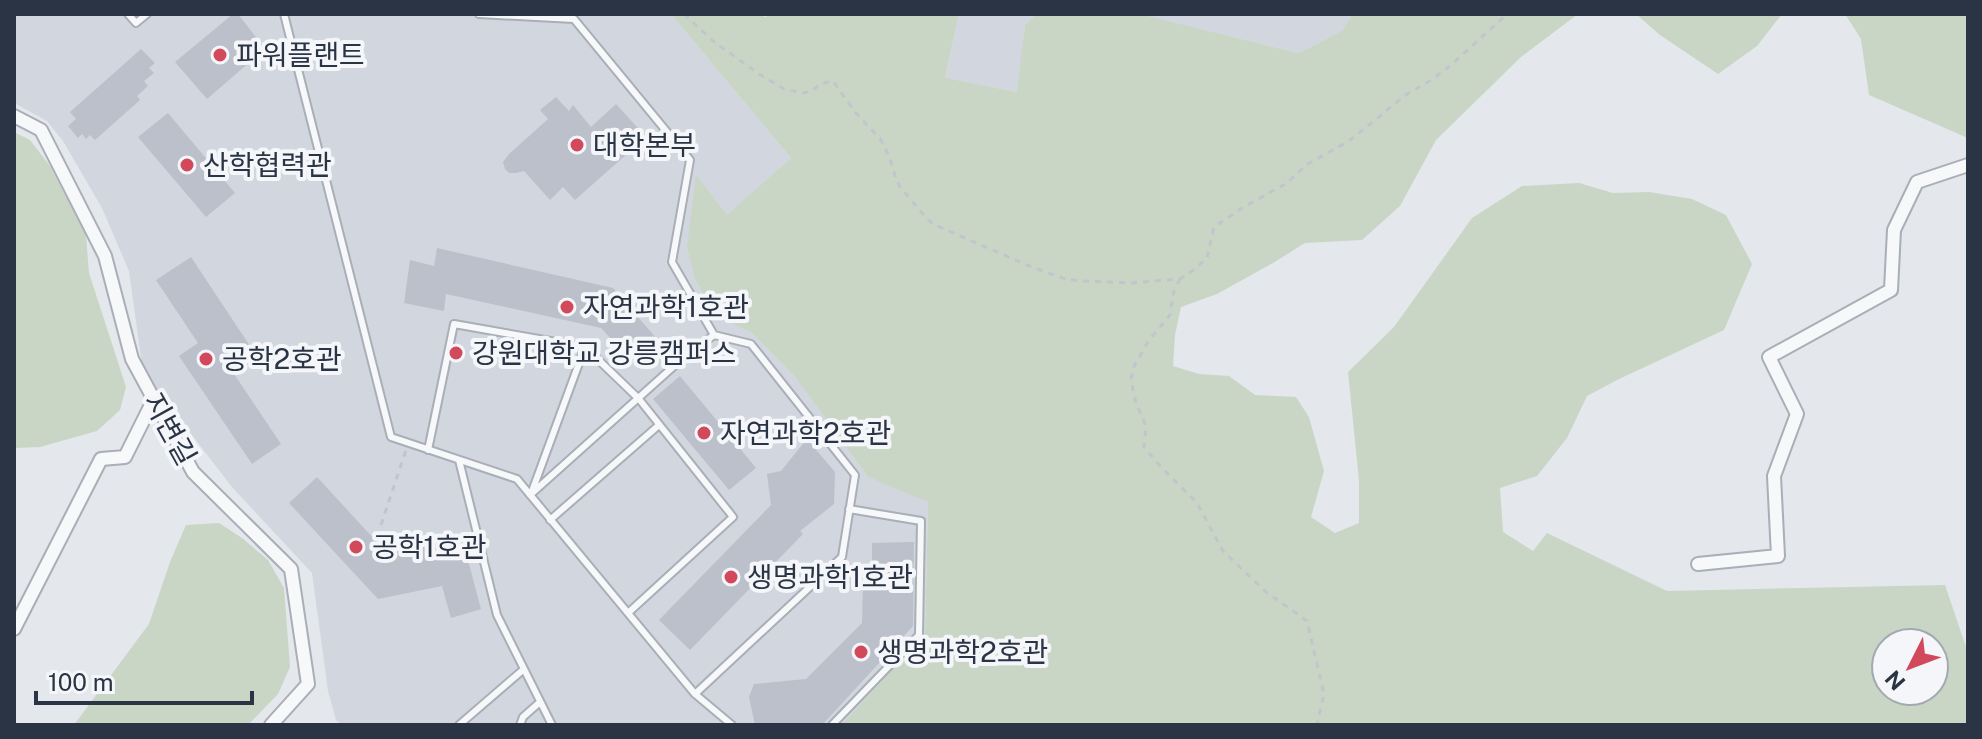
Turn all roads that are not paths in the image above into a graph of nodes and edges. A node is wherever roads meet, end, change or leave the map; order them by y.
1 (128, 14) edge
2 (147, 14) edge
3 (284, 14) edge
4 (479, 14) edge
5 (14, 116) edge
6 (1968, 165) edge
7 (714, 335) junction
8 (585, 347) junction
9 (154, 399) junction
10 (639, 399) junction
11 (659, 425) junction
12 (428, 450) junction
13 (459, 460) junction
14 (530, 495) junction
15 (849, 509) junction
16 (550, 520) junction
17 (1698, 564) dead end
18 (628, 613) junction
19 (14, 629) edge
20 (524, 669) junction
21 (695, 694) junction
22 (540, 702) junction
23 (271, 725) edge
24 (459, 725) edge
25 (520, 725) edge
26 (552, 725) edge
27 (732, 725) edge
28 (832, 725) edge

1 - 2 lane
3 - 12 lane
4 - 7 lane
5 - 9 street, 지변길
6 - 17 street
7 - 10 lane
7 - 15 lane
8 - 10 lane
8 - 12 lane
8 - 14 lane
9 - 19 street
9 - 23 street, 지변길
10 - 11 lane
10 - 14 lane
11 - 16 lane
11 - 18 lane
12 - 13 lane
13 - 14 lane
13 - 20 lane
14 - 16 lane
15 - 21 lane
15 - 28 lane
16 - 18 lane
18 - 21 lane
20 - 22 lane
20 - 24 lane
21 - 27 lane
22 - 25 lane
22 - 26 lane

